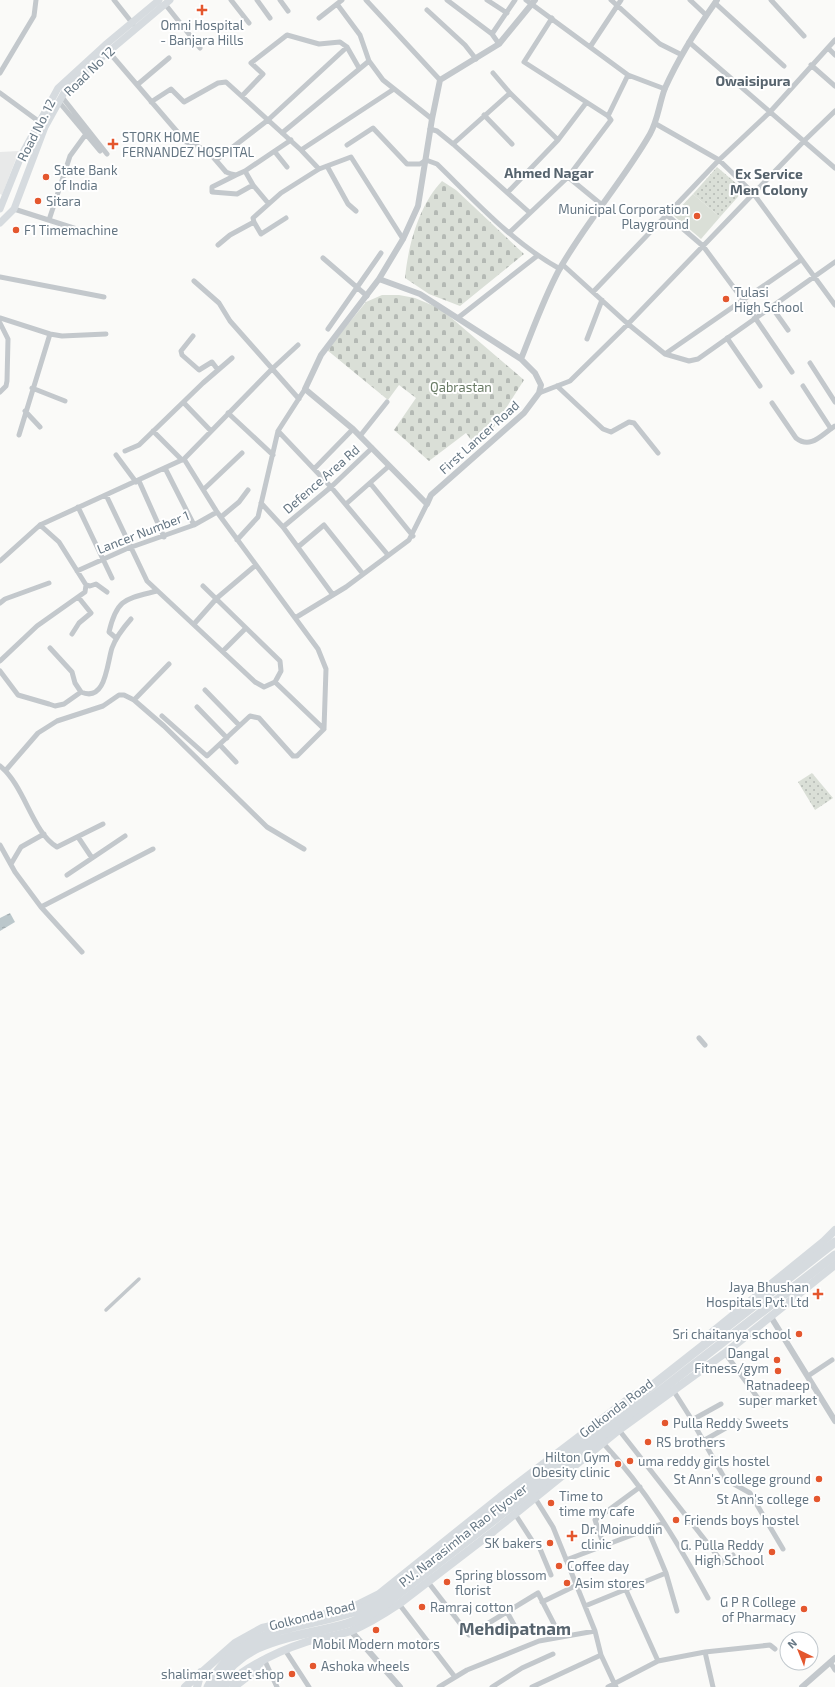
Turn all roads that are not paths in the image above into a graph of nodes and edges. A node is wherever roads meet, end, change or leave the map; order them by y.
1 (36, 0) edge
2 (114, 0) edge
3 (231, 0) edge
4 (257, 0) edge
5 (280, 0) edge
6 (342, 0) edge
7 (366, 0) edge
8 (447, 0) edge
9 (487, 0) edge
10 (515, 0) edge
11 (611, 0) edge
12 (621, 0) edge
13 (690, 0) edge
14 (771, 0) edge
15 (165, 1) edge
16 (531, 1) edge
17 (716, 2) edge
18 (337, 4) junction
19 (617, 4) junction
20 (427, 10) dead end
21 (288, 11) dead end
22 (507, 13) junction
23 (706, 15) junction
24 (270, 18) dead end
25 (319, 18) dead end
26 (552, 18) junction
27 (249, 24) dead end
28 (134, 26) junction
29 (492, 34) junction
30 (804, 36) dead end
31 (835, 40) edge
32 (689, 42) junction
33 (499, 44) junction
34 (347, 47) junction
35 (590, 47) junction
36 (200, 48) dead end
37 (828, 48) junction
38 (108, 51) junction
39 (682, 55) junction
40 (835, 55) edge
41 (169, 58) dead end
42 (476, 59) junction
43 (369, 61) junction
44 (811, 65) junction
45 (784, 66) dead end
46 (359, 68) junction
47 (0, 73) edge
48 (493, 73) dead end
49 (628, 75) junction
50 (440, 80) junction
51 (137, 85) junction
52 (835, 86) edge
53 (394, 89) junction
54 (665, 89) junction
55 (0, 93) edge
56 (510, 93) junction
57 (242, 96) junction
58 (60, 99) junction
59 (151, 102) junction
60 (586, 103) junction
61 (835, 111) edge
62 (770, 112) junction
63 (484, 115) junction
64 (608, 116) junction
65 (432, 119) junction
66 (268, 120) junction
67 (43, 124) junction
68 (656, 124) junction
69 (430, 129) junction
70 (282, 132) junction
71 (86, 134) junction
72 (292, 140) junction
73 (558, 140) junction
74 (805, 140) junction
75 (453, 144) junction
76 (512, 144) dead end
77 (347, 145) dead end
78 (301, 150) junction
79 (100, 151) dead end
80 (275, 152) junction
81 (107, 154) dead end
82 (216, 160) junction
83 (426, 160) junction
84 (719, 160) junction
85 (327, 166) junction
86 (287, 167) dead end
87 (835, 168) edge
88 (319, 169) junction
89 (245, 171) junction
90 (236, 175) junction
91 (568, 177) junction
92 (253, 185) junction
93 (508, 192) junction
94 (753, 193) junction
95 (268, 204) junction
96 (602, 205) junction
97 (0, 209) edge
98 (14, 209) junction
99 (356, 211) dead end
100 (530, 213) junction
101 (668, 216) junction
102 (286, 218) dead end
103 (49, 220) junction
104 (254, 222) junction
105 (0, 224) edge
106 (83, 231) dead end
107 (509, 233) junction
108 (403, 239) junction
109 (218, 245) dead end
110 (703, 246) junction
111 (381, 253) dead end
112 (537, 256) junction
113 (322, 258) dead end
114 (801, 260) junction
115 (835, 262) edge
116 (561, 267) junction
117 (0, 277) edge
118 (815, 277) junction
119 (379, 279) junction
120 (194, 281) dead end
121 (358, 287) junction
122 (593, 292) junction
123 (367, 296) junction
124 (104, 297) dead end
125 (602, 300) junction
126 (743, 300) junction
127 (835, 305) edge
128 (771, 306) junction
129 (459, 317) junction
130 (0, 318) edge
131 (755, 318) junction
132 (0, 323) edge
133 (628, 324) junction
134 (328, 329) dead end
135 (788, 330) dead end
136 (50, 334) junction
137 (106, 334) dead end
138 (192, 336) dead end
139 (727, 338) junction
140 (587, 339) dead end
141 (298, 345) dead end
142 (665, 354) junction
143 (232, 358) dead end
144 (521, 359) junction
145 (810, 363) dead end
146 (272, 369) junction
147 (218, 370) junction
148 (792, 372) dead end
149 (557, 386) junction
150 (760, 386) dead end
151 (803, 386) dead end
152 (32, 388) junction
153 (305, 389) junction
154 (0, 392) edge
155 (539, 393) junction
156 (300, 399) junction
157 (65, 400) dead end
158 (387, 402) dead end
159 (772, 402) dead end
160 (835, 402) edge
161 (184, 403) junction
162 (25, 411) junction
163 (228, 413) junction
164 (40, 427) dead end
165 (833, 427) edge
166 (353, 429) junction
167 (153, 431) junction
168 (211, 431) junction
169 (278, 431) junction
170 (19, 435) dead end
171 (360, 436) junction
172 (372, 448) junction
173 (126, 451) dead end
174 (242, 453) dead end
175 (658, 453) dead end
176 (273, 455) junction
177 (116, 456) dead end
178 (183, 460) junction
179 (390, 466) junction
180 (165, 468) junction
181 (314, 469) junction
182 (137, 482) junction
183 (370, 483) junction
184 (331, 486) junction
185 (204, 489) junction
186 (248, 490) dead end
187 (106, 495) junction
188 (261, 503) junction
189 (346, 504) junction
190 (427, 504) junction
191 (78, 507) junction
192 (217, 512) junction
193 (221, 517) junction
194 (40, 525) junction
195 (194, 525) junction
196 (283, 527) junction
197 (413, 536) junction
198 (164, 537) junction
199 (237, 540) junction
200 (131, 547) junction
201 (298, 547) junction
202 (388, 555) junction
203 (102, 559) junction
204 (0, 561) edge
205 (256, 565) junction
206 (77, 571) junction
207 (363, 574) junction
208 (112, 578) dead end
209 (49, 583) dead end
210 (86, 585) junction
211 (203, 586) dead end
212 (156, 588) junction
213 (107, 592) dead end
214 (0, 594) edge
215 (333, 595) junction
216 (78, 598) junction
217 (217, 598) junction
218 (4, 599) junction
219 (0, 603) edge
220 (295, 618) junction
221 (131, 619) dead end
222 (194, 624) junction
223 (246, 628) junction
224 (72, 634) dead end
225 (116, 638) junction
226 (50, 648) dead end
227 (223, 651) junction
228 (0, 661) edge
229 (169, 664) dead end
230 (0, 671) edge
231 (275, 682) junction
232 (205, 690) dead end
233 (83, 693) junction
234 (134, 700) junction
235 (197, 707) dead end
236 (162, 716) dead end
237 (239, 725) junction
238 (324, 729) junction
239 (227, 738) junction
240 (220, 745) junction
241 (236, 762) dead end
242 (0, 766) edge
243 (6, 770) junction
244 (103, 824) dead end
245 (44, 834) junction
246 (125, 836) dead end
247 (78, 837) junction
248 (0, 844) edge
249 (153, 849) dead end
250 (304, 849) dead end
251 (92, 858) junction
252 (11, 864) junction
253 (67, 875) dead end
254 (40, 907) junction
255 (82, 952) dead end
256 (699, 1038) dead end
257 (705, 1045) dead end
258 (835, 1230) edge
259 (835, 1242) edge
260 (835, 1255) edge
261 (834, 1268) edge
262 (139, 1279) dead end
263 (106, 1310) dead end
264 (771, 1317) junction
265 (725, 1353) junction
266 (832, 1360) dead end
267 (808, 1376) junction
268 (640, 1390) junction
269 (672, 1390) junction
270 (721, 1404) dead end
271 (763, 1405) dead end
272 (652, 1406) junction
273 (691, 1419) junction
274 (738, 1421) dead end
275 (835, 1421) edge
276 (619, 1430) junction
277 (703, 1441) junction
278 (603, 1443) junction
279 (640, 1487) junction
280 (535, 1498) junction
281 (515, 1514) junction
282 (664, 1523) junction
283 (648, 1530) junction
284 (448, 1539) junction
285 (604, 1546) junction
286 (783, 1549) dead end
287 (733, 1555) dead end
288 (461, 1556) junction
289 (566, 1560) junction
290 (666, 1573) junction
291 (551, 1575) dead end
292 (428, 1582) junction
293 (577, 1585) junction
294 (626, 1590) junction
295 (708, 1598) dead end
296 (542, 1602) junction
297 (399, 1604) junction
298 (585, 1606) junction
299 (677, 1611) dead end
300 (507, 1612) junction
301 (554, 1624) dead end
302 (351, 1631) junction
303 (595, 1631) junction
304 (518, 1632) dead end
305 (776, 1648) dead end
306 (285, 1650) junction
307 (705, 1652) junction
308 (553, 1654) dead end
309 (601, 1655) junction
310 (264, 1659) junction
311 (832, 1660) edge
312 (658, 1661) junction
313 (835, 1670) edge
314 (201, 1672) junction
315 (455, 1677) junction
316 (615, 1685) edge
317 (185, 1687) edge
318 (197, 1687) edge
319 (208, 1687) edge
320 (217, 1687) edge
321 (223, 1687) edge
322 (234, 1687) edge
323 (277, 1687) edge
324 (308, 1687) edge
325 (400, 1687) edge
326 (439, 1687) edge
327 (492, 1687) edge
328 (532, 1687) edge
329 (608, 1687) edge
330 (713, 1687) edge
331 (802, 1687) edge

1 - 47 street
2 - 28 street
3 - 27 street
4 - 24 street
5 - 21 street
6 - 18 street
7 - 50 street
8 - 29 street
9 - 22 street
10 - 22 street
11 - 19 street
12 - 19 street
13 - 23 street
14 - 30 street
15 - 28 main road, Road No. 12
15 - 36 street
16 - 26 street
16 - 33 street
17 - 23 street
17 - 45 street
18 - 25 street
18 - 43 street
19 - 35 street
19 - 39 street
20 - 42 street
22 - 29 street
23 - 32 street
26 - 35 street
26 - 60 street
28 - 38 main road, Road No 12
28 - 67 main road, Road No. 12
29 - 33 street
31 - 37 street
32 - 39 street
32 - 62 street
33 - 42 street
34 - 46 street
34 - 57 street
34 - 66 street
35 - 49 street
37 - 40 street
37 - 44 street
38 - 51 street
38 - 58 main road, Road No 12
39 - 54 street
41 - 51 street
42 - 50 street
43 - 46 street
43 - 53 street
44 - 52 street
44 - 62 street
46 - 70 street
48 - 56 street
49 - 54 street
49 - 64 street
50 - 65 street
51 - 59 street
53 - 65 street
53 - 78 street
54 - 68 street
55 - 67 street
56 - 63 street
56 - 73 street
57 - 59 street
57 - 66 street
58 - 67 main road, Road No 12
58 - 71 street
58 - 81 street
59 - 82 street
60 - 64 street
60 - 73 street
61 - 74 street
62 - 74 street
62 - 84 street
63 - 75 street
63 - 76 street
64 - 91 street
65 - 69 street
66 - 70 street
66 - 82 street
67 - 97 main road, Road No. 12
67 - 98 main road, Road No 12
68 - 84 street
68 - 96 street
69 - 75 street
69 - 83 street
70 - 72 street
71 - 79 street
71 - 103 street
72 - 78 street
72 - 80 street
73 - 93 street
74 - 87 street
74 - 94 street
75 - 93 street
77 - 83 street
78 - 88 street
80 - 86 street
80 - 89 street
82 - 90 street
83 - 107 street
83 - 108 street
84 - 94 street
84 - 101 street
85 - 88 street
85 - 99 street
85 - 108 street
88 - 95 street
89 - 90 street
89 - 92 street
90 - 92 street
91 - 96 street
91 - 100 street
92 - 95 street
93 - 100 street
94 - 110 street
94 - 114 street
95 - 104 street
96 - 116 street
98 - 103 street
98 - 105 main road, Road No 12
100 - 107 street
101 - 110 street
101 - 122 street
102 - 104 street
103 - 106 street
104 - 109 street
107 - 112 street
108 - 119 street
110 - 126 street
110 - 133 street
111 - 121 street
112 - 116 street
112 - 129 street
113 - 121 street
114 - 118 street
114 - 126 street
115 - 118 street
116 - 122 street
116 - 144 street
117 - 124 street
118 - 127 street
118 - 128 street
119 - 123 street
119 - 129 street
120 - 146 street
121 - 123 street
121 - 134 street
122 - 125 street
123 - 153 street
125 - 133 street
125 - 140 street
126 - 131 street
126 - 142 street
128 - 131 street
128 - 135 street
129 - 144 street
130 - 136 street
131 - 139 street
131 - 148 street
132 - 154 street
133 - 142 street
133 - 149 street
136 - 137 street
136 - 152 street
138 - 147 street
139 - 142 street
139 - 150 street
141 - 146 street
143 - 147 street
144 - 155 street
145 - 160 street
146 - 156 street
146 - 163 street
147 - 161 street
149 - 155 street
149 - 175 street
151 - 165 street
152 - 157 street
152 - 162 street
153 - 156 street
153 - 166 street
155 - 190 street, First Lancer Road
156 - 169 street
158 - 171 street
159 - 165 street
161 - 167 street
161 - 168 street
162 - 164 street
162 - 170 street
163 - 168 street
163 - 176 street
166 - 171 street
166 - 181 street
167 - 173 street
167 - 178 street
168 - 178 street
169 - 176 street
169 - 181 street
171 - 172 street
172 - 179 street
172 - 184 street, Defence Area Rd
174 - 185 street
176 - 188 street
177 - 182 street
178 - 180 street
178 - 185 street
179 - 183 street
179 - 190 street
180 - 182 street
180 - 195 street
181 - 184 street
182 - 187 street
182 - 198 street
183 - 189 street
183 - 197 street
184 - 189 street
184 - 196 street, Defence Area Rd
185 - 192 street
186 - 193 street
187 - 191 street
187 - 200 street
188 - 196 street
188 - 199 street
189 - 202 street
190 - 197 street, First Lancer Road
191 - 194 street
191 - 203 street
192 - 193 street
192 - 195 street, Lancer Number 1
193 - 199 street
194 - 204 street
194 - 206 street
195 - 198 street, Lancer Number 1
196 - 201 street
197 - 202 street, First Lancer Road
198 - 200 street, Lancer Number 1
199 - 205 street
200 - 203 street, Lancer Number 1
200 - 212 street
201 - 207 street
201 - 215 street
202 - 207 street, First Lancer Road
203 - 206 street, Lancer Number 1
203 - 208 street
205 - 217 street
205 - 220 street
206 - 210 street
207 - 215 street, First Lancer Road
209 - 218 street
210 - 213 street
210 - 216 street
211 - 217 street
212 - 222 street
212 - 225 street
214 - 218 street
215 - 220 street, First Lancer Road
216 - 224 street
216 - 228 street
217 - 222 street
217 - 223 street
218 - 219 street
220 - 238 street
221 - 225 street
222 - 227 street
223 - 227 street
223 - 231 street
225 - 233 street
226 - 233 street
227 - 231 street
229 - 234 street
230 - 233 street
231 - 238 street
232 - 237 street
234 - 243 street
234 - 250 street
235 - 239 street
236 - 240 street
237 - 238 street
237 - 239 street
239 - 240 street
240 - 241 street
242 - 243 street
243 - 245 street
244 - 247 street
245 - 247 street
245 - 252 street
246 - 251 street
247 - 251 street
248 - 252 street
249 - 254 street
251 - 253 street
252 - 254 street
254 - 255 street
256 - 257 street
258 - 268 main road, Golkonda Road
259 - 319 highway, P.V. Narasimha Rao Flyover
260 - 320 highway, P.V. Narasimha Rao Flyover
261 - 264 main road, Golkonda Road
262 - 263 street
264 - 265 main road, Golkonda Road
264 - 267 street
265 - 269 main road, Golkonda Road
265 - 271 street
266 - 267 street
267 - 275 street
268 - 272 main road
268 - 284 main road, Golkonda Road
269 - 272 main road, Golkonda Road
269 - 273 street
270 - 273 street
272 - 276 main road, Golkonda Road
273 - 277 street
274 - 277 street
276 - 278 main road, Golkonda Road
276 - 287 street
277 - 286 street
278 - 279 street
278 - 280 main road, Golkonda Road
279 - 282 street
279 - 285 street
280 - 281 main road, Golkonda Road
280 - 289 street
281 - 288 main road, Golkonda Road
281 - 291 street
282 - 283 street
282 - 295 street
283 - 285 street
283 - 290 street
284 - 288 main road
284 - 314 main road, Golkonda Road
285 - 289 street
288 - 292 main road, Golkonda Road
289 - 293 street
290 - 294 street
290 - 299 street
292 - 297 main road, Golkonda Road
292 - 300 street
293 - 296 street
293 - 298 street
294 - 298 street
294 - 312 street
296 - 300 street
296 - 301 street
297 - 302 main road, Golkonda Road
297 - 315 street
298 - 303 street
300 - 304 street
302 - 306 main road, Golkonda Road
302 - 325 street
303 - 309 street
303 - 315 street
305 - 307 street
306 - 310 main road, Golkonda Road
306 - 324 street
307 - 312 street
307 - 330 street
308 - 327 street
309 - 316 street
309 - 328 street
310 - 321 main road, Golkonda Road
310 - 322 main road
310 - 323 street
311 - 313 street
311 - 331 street
312 - 316 street
314 - 317 main road, Golkonda Road
314 - 318 main road
315 - 326 street
316 - 329 street

